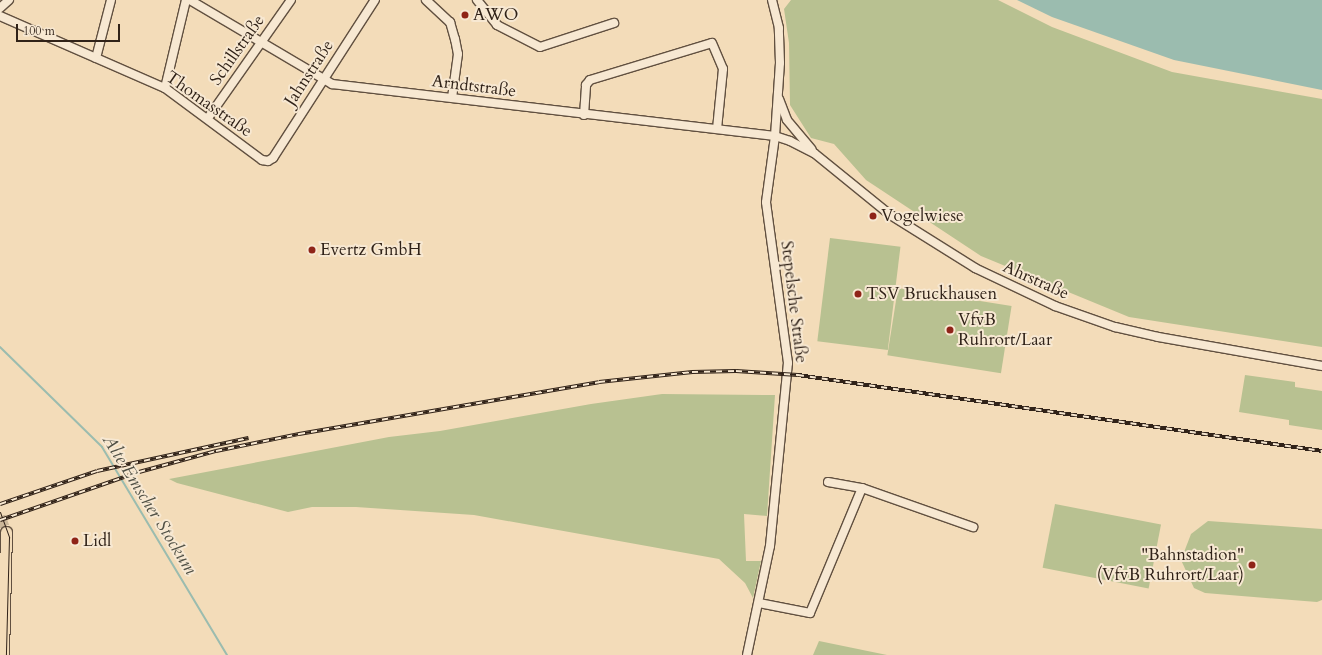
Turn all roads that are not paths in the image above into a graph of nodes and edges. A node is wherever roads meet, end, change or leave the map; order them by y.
1 (9, 0) edge
2 (111, 0) edge
3 (186, 0) edge
4 (190, 0) edge
5 (291, 0) edge
6 (374, 0) edge
7 (426, 0) edge
8 (477, 0) edge
9 (772, 0) edge
10 (0, 8) edge
11 (0, 16) edge
12 (614, 22) dead end
13 (261, 42) junction
14 (96, 58) junction
15 (323, 79) junction
16 (165, 88) junction
17 (778, 95) junction
18 (452, 98) junction
19 (584, 114) junction
20 (208, 118) junction
21 (717, 129) junction
22 (775, 136) junction
23 (814, 153) junction
24 (268, 161) joint
25 (1322, 366) edge
26 (828, 482) dead end
27 (862, 488) junction
28 (972, 527) dead end
29 (6, 532) tunnel mouth
30 (759, 603) junction
31 (3, 655) edge
32 (747, 655) edge

1 - 10 street
2 - 14 street
3 - 16 street
4 - 13 street, Arndtstraße
5 - 13 street, Schillstraße
6 - 15 street, Jahnstraße
7 - 18 street
8 - 12 street
9 - 17 street, Stepelsche Straße
11 - 14 street, Thomasstraße
13 - 15 street, Arndtstraße
13 - 20 street, Schillstraße
14 - 16 street, Thomasstraße
15 - 18 street, Arndtstraße
15 - 24 street, Jahnstraße
16 - 20 street, Thomasstraße
17 - 22 street, Stepelsche Straße
17 - 23 street
18 - 19 street, Arndtstraße
19 - 21 street, Arndtstraße
19 - 21 street
20 - 24 street, Thomasstraße
21 - 22 street, Arndtstraße
22 - 23 street, Ahrstraße
22 - 30 street, Stepelsche Straße
23 - 25 street, Ahrstraße
26 - 27 street
27 - 28 street
27 - 30 street
29 - 31 main road
30 - 32 street, Stepelsche Straße

